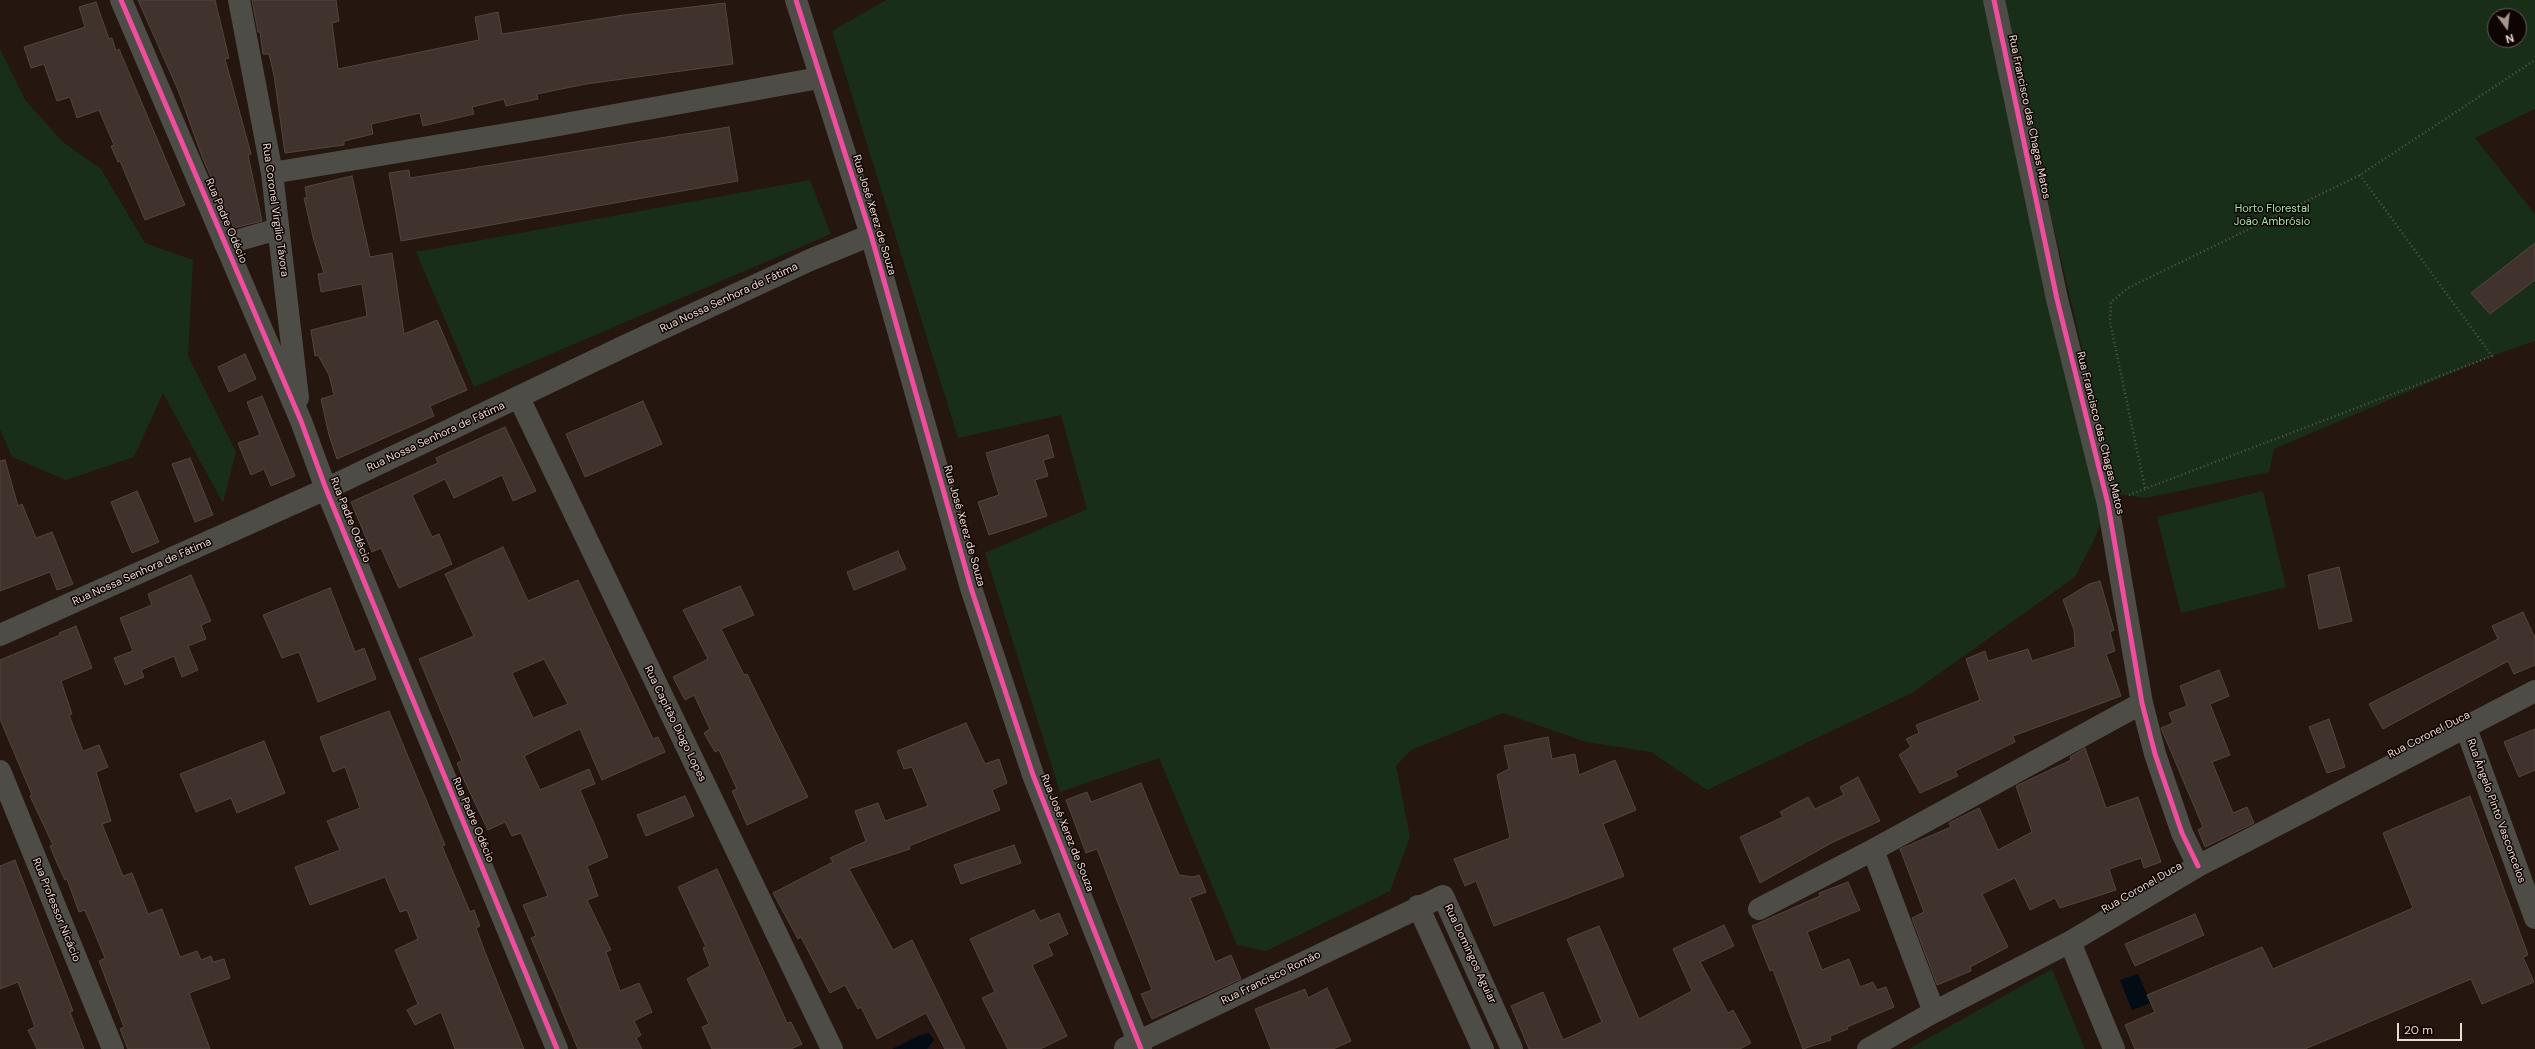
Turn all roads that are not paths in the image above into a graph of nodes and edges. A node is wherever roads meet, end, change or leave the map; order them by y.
1 (121, 0) edge
2 (239, 0) edge
3 (796, 0) edge
4 (1994, 0) edge
5 (820, 78) junction
6 (272, 173) junction
7 (278, 229) junction
8 (871, 235) junction
9 (225, 244) junction
10 (519, 398) junction
11 (301, 421) junction
12 (326, 489) junction
13 (0, 635) edge
14 (2535, 691) edge
15 (2142, 703) junction
16 (2466, 728) junction
17 (0, 771) edge
18 (1873, 850) junction
19 (2198, 866) junction
20 (1418, 906) junction
21 (1759, 909) dead end
22 (2535, 918) edge
23 (2070, 942) junction
24 (1934, 1012) junction
25 (1499, 1016) junction
26 (1474, 1028) junction
27 (1134, 1047) edge
28 (113, 1049) edge
29 (558, 1049) edge
30 (832, 1049) edge
31 (1483, 1049) edge
32 (1512, 1049) edge
33 (1870, 1049) edge
34 (2114, 1049) edge

1 - 9 street, Rua Padre Odécio
2 - 6 street, Rua Coronel Virgílio Távora
3 - 5 street, Rua José Xerez de Souza
4 - 15 street, Rua Francisco das Chagas Matos
5 - 6 street
5 - 8 street, Rua José Xerez de Souza
6 - 7 street, Rua Coronel Virgílio Távora
7 - 9 street
7 - 11 street, Rua Coronel Virgílio Távora
8 - 10 street, Rua Nossa Senhora de Fátima
8 - 27 street, Rua José Xerez de Souza
9 - 11 street, Rua Padre Odécio
10 - 12 street, Rua Nossa Senhora de Fátima
10 - 30 street, Rua Capitão Diogo Lopes
11 - 12 street, Rua Padre Odécio
12 - 13 street, Rua Nossa Senhora de Fátima
12 - 29 street, Rua Padre Odécio
14 - 16 street, Rua Coronel Duca
15 - 18 street
15 - 19 street, Rua Francisco das Chagas Matos
16 - 19 street, Rua Coronel Duca
16 - 22 street, Rua Ângelo Pinto Vasconcelos
17 - 28 street, Rua Professor Nicácio
18 - 21 street
18 - 24 street
19 - 23 street, Rua Coronel Duca
20 - 25 street, Rua Domingos Aguiar
20 - 26 street
20 - 27 street, Rua Francisco Romão
23 - 24 street, Rua Coronel Duca
23 - 34 street
24 - 33 street, Rua Coronel Duca
25 - 26 street
25 - 32 street, Rua Domingos Aguiar
26 - 31 street

